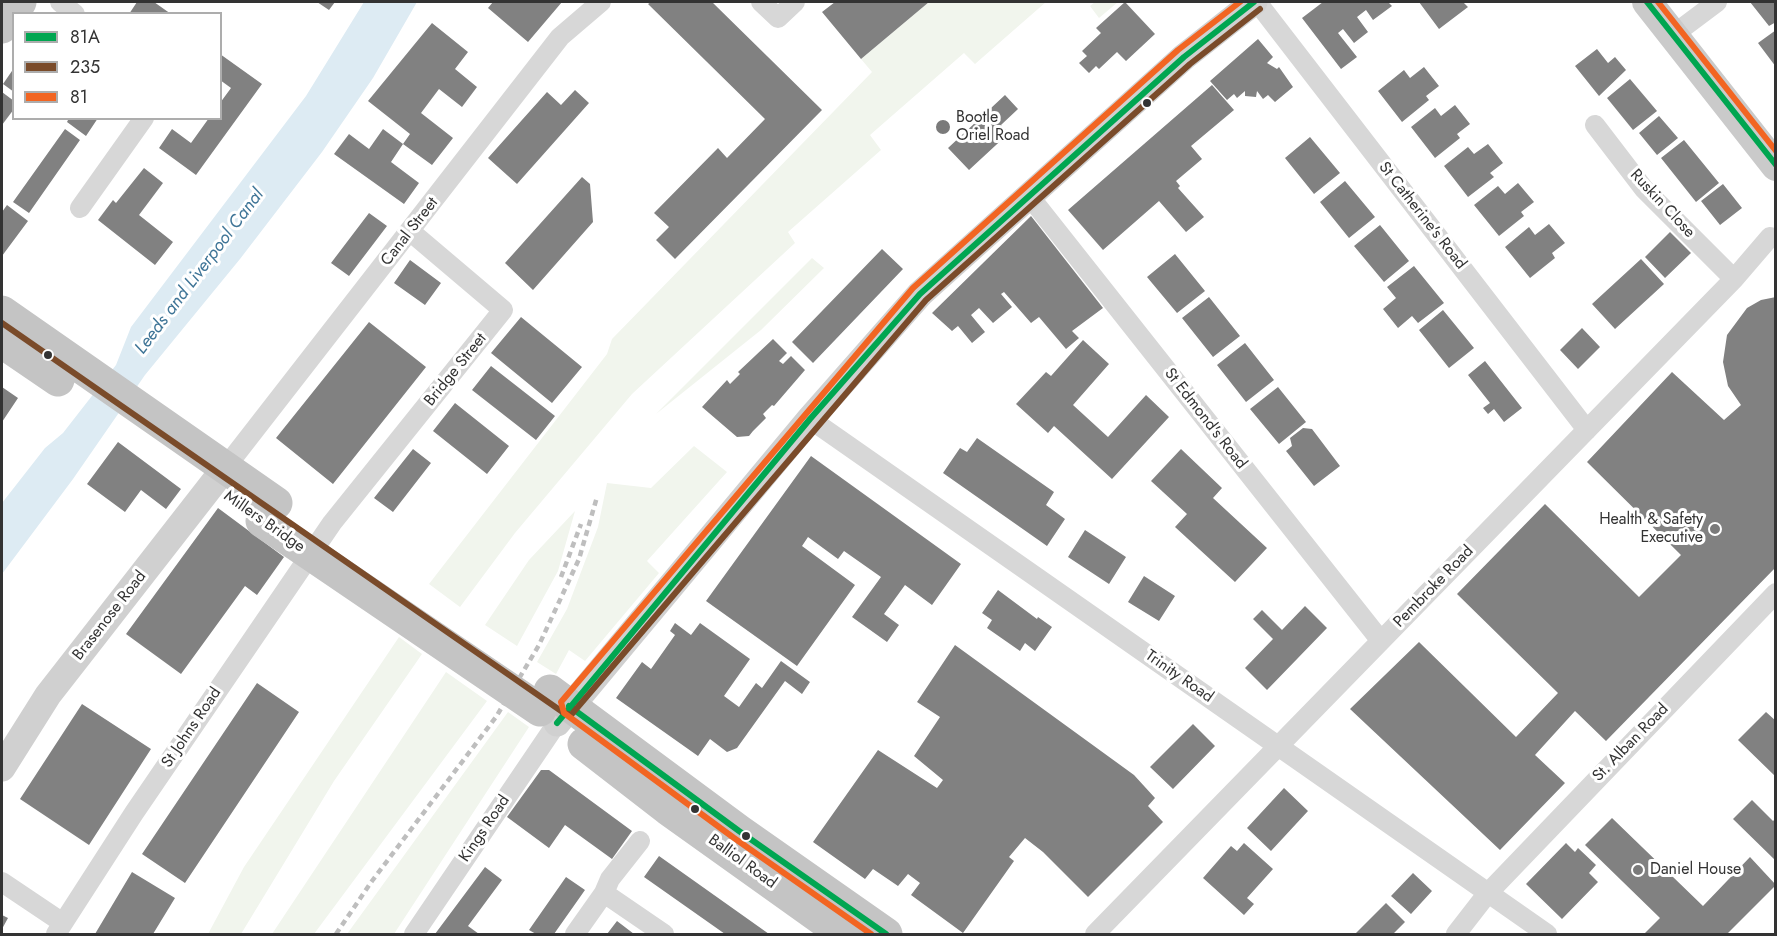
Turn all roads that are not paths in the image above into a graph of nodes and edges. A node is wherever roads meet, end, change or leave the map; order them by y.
1 (60, 2) edge
2 (601, 2) edge
3 (761, 2) edge
4 (795, 2) edge
5 (1256, 2) edge
6 (1647, 2) edge
7 (1718, 2) edge
8 (72, 12) edge
9 (12, 13) edge
10 (2, 27) edge
11 (1674, 36) junction
12 (143, 120) edge
13 (1595, 125) dead end
14 (1776, 166) edge
15 (1030, 197) junction
16 (80, 208) dead end
17 (411, 232) junction
18 (1770, 237) dead end
19 (1734, 279) junction
20 (2, 312) edge
21 (2, 342) edge
22 (81, 383) junction
23 (810, 419) junction
24 (1587, 430) junction
25 (209, 470) junction
26 (332, 523) joint
27 (1776, 593) edge
28 (1381, 641) junction
29 (554, 708) junction
30 (1278, 746) junction
31 (2, 768) edge
32 (640, 841) dead end
33 (2, 882) edge
34 (604, 893) junction
35 (1487, 894) junction
36 (60, 929) edge
37 (414, 934) edge
38 (575, 934) edge
39 (664, 934) edge
40 (843, 934) edge
41 (886, 934) edge
42 (1095, 934) edge
43 (1456, 934) edge
44 (1547, 934) edge

1 - 8 street
2 - 17 street, Canal Street
3 - 4 street
5 - 15 main road
5 - 24 street, St Catherine's Road
6 - 11 main road
7 - 11 street
9 - 10 highway
11 - 14 main road
12 - 16 street
13 - 19 street, Ruskin Close
15 - 23 main road
15 - 28 street, St Edmond's Road
17 - 25 street, Canal Street
17 - 26 street, Bridge Street
18 - 19 street, Pembroke Road
19 - 24 street, Pembroke Road
20 - 22 highway, Millers Bridge
21 - 22 highway, Millers Bridge
22 - 25 highway, Millers Bridge
23 - 29 main road
23 - 30 street, Trinity Road
24 - 28 street, Pembroke Road
25 - 29 highway, Millers Bridge
25 - 31 main road, Brasenose Road
26 - 36 street, St Johns Road
27 - 35 street, St. Alban Road
28 - 30 street, Pembroke Road
29 - 37 street, Kings Road
29 - 40 highway, Balliol Road
29 - 41 highway, Balliol Road
30 - 35 street, Trinity Road
30 - 42 street, Pembroke Road
32 - 34 street
33 - 36 street
34 - 38 street
34 - 39 street
35 - 43 street, St. Alban Road
35 - 44 street, Trinity Road

